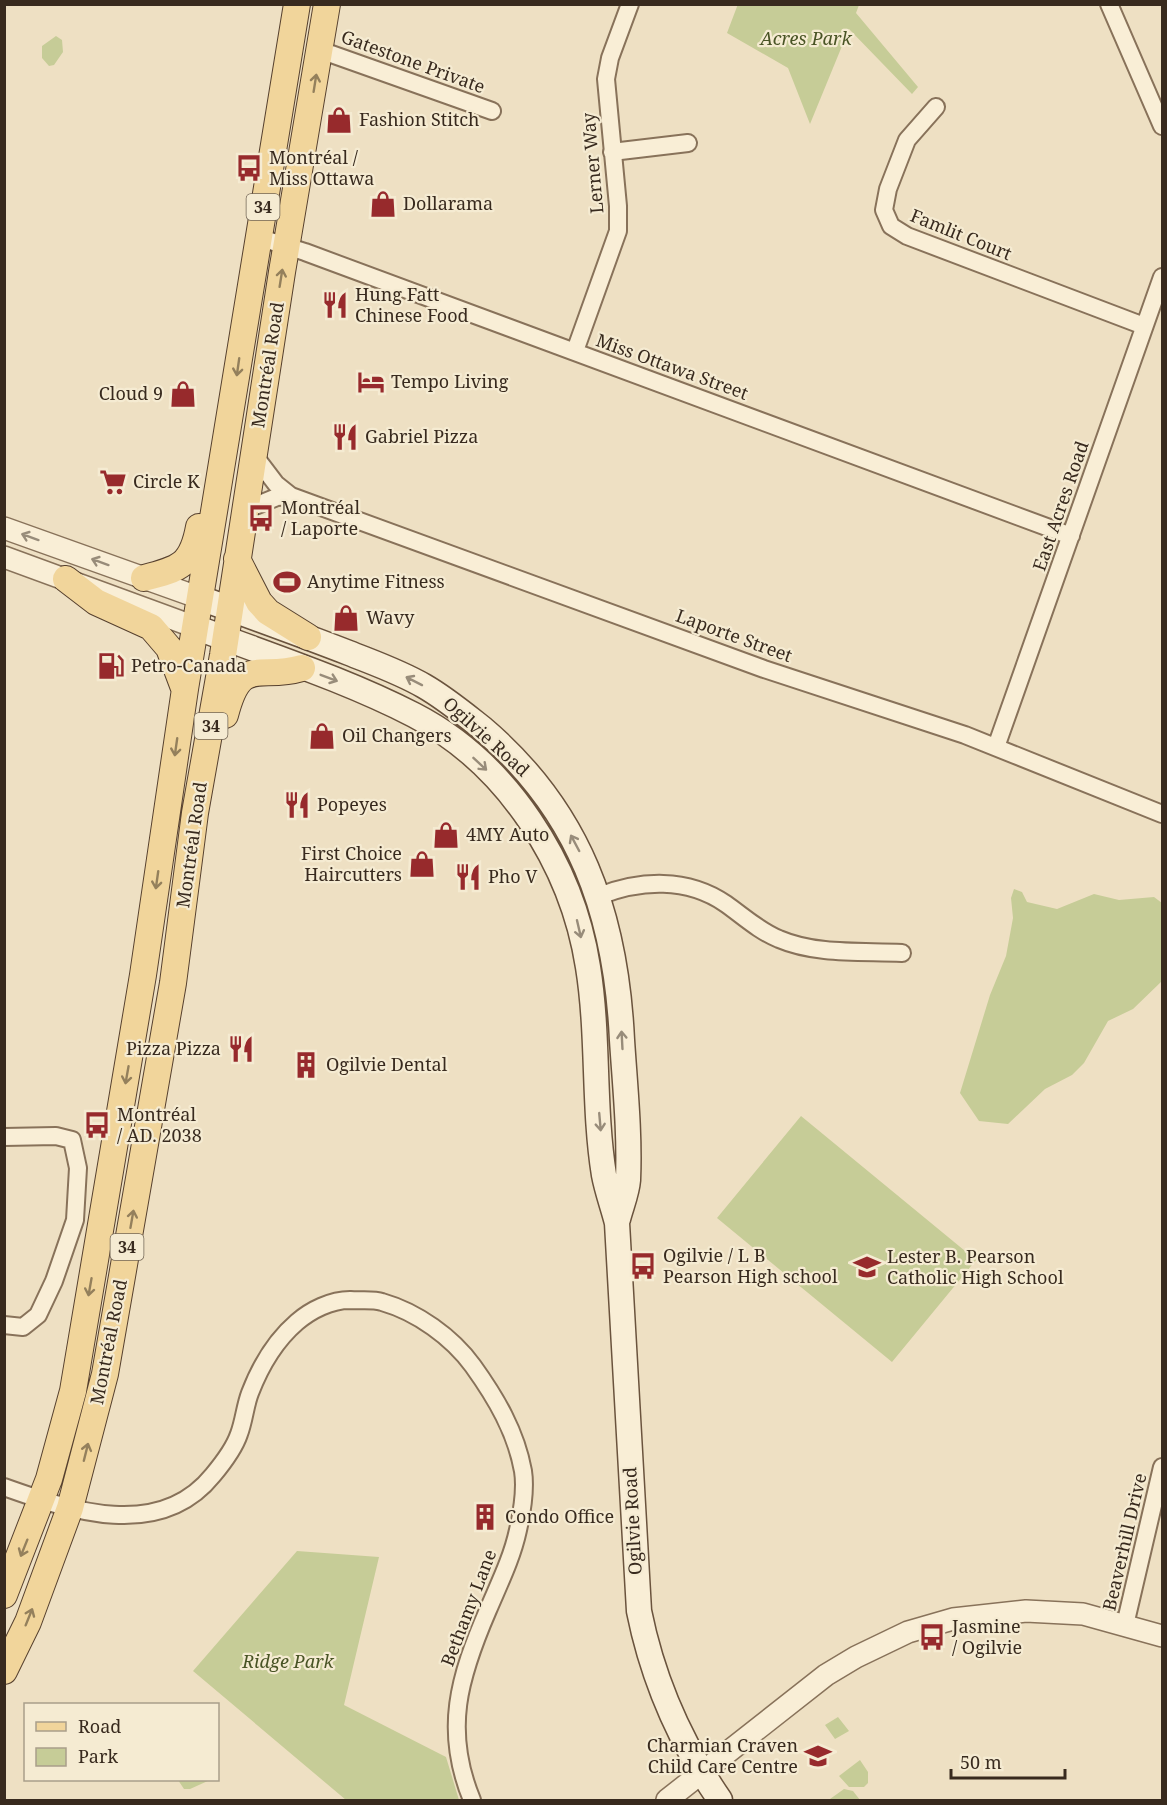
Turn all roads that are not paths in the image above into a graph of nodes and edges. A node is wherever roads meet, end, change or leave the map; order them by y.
1 (297, 4) edge
2 (327, 4) edge
3 (630, 4) edge
4 (1109, 4) edge
5 (320, 50) junction
6 (936, 107) dead end
7 (492, 111) dead end
8 (1162, 126) edge
9 (688, 143) dead end
10 (612, 152) junction
11 (258, 237) junction
12 (286, 246) junction
13 (1162, 277) edge
14 (1144, 326) junction
15 (575, 351) junction
16 (225, 448) junction
17 (254, 455) junction
18 (291, 496) junction
19 (245, 510) junction
20 (4, 528) edge
21 (1071, 536) junction
22 (4, 557) edge
23 (237, 559) junction
24 (144, 578) junction
25 (66, 579) junction
26 (200, 598) junction
27 (230, 608) junction
28 (195, 627) junction
29 (308, 637) junction
30 (225, 639) junction
31 (302, 668) junction
32 (184, 689) junction
33 (996, 747) junction
34 (195, 813) junction
35 (1162, 814) edge
36 (599, 896) junction
37 (902, 954) dead end
38 (143, 975) junction
39 (173, 983) junction
40 (4, 1137) edge
41 (617, 1223) junction
42 (4, 1325) edge
43 (1162, 1467) edge
44 (4, 1487) edge
45 (42, 1500) junction
46 (70, 1508) junction
47 (4, 1595) edge
48 (1125, 1625) junction
49 (1162, 1636) edge
50 (4, 1671) edge
51 (702, 1773) junction
52 (472, 1800) edge
53 (667, 1800) edge
54 (720, 1800) edge

1 - 11 main road, Montréal Road / 34
2 - 5 main road, Montréal Road / 34
3 - 10 street, Lerner Way
4 - 8 street
5 - 7 street, Gatestone Private
12 -> 5 main road, Montréal Road / 34
6 - 14 street, Famlit Court
9 - 10 street
10 - 15 street, Lerner Way
11 - 12 street, Miss Ottawa Street
11 -> 16 main road, Montréal Road / 34
12 - 15 street, Miss Ottawa Street
17 -> 12 main road, Montréal Road / 34
13 - 14 street, East Acres Road
14 - 21 street, East Acres Road
15 - 21 street, Miss Ottawa Street
16 - 24 main road
16 - 26 main road, Montréal Road / 34
17 - 18 street, Laporte Street
17 - 19 main road, Montréal Road / 34
18 - 19 street
18 - 33 street, Laporte Street
19 - 23 main road, Montréal Road / 34
24 -> 20 street, Ogilvie Road
21 - 33 street, East Acres Road
22 - 25 street, Ogilvie Road
23 - 27 main road, Montréal Road / 34
23 - 29 main road
24 - 26 street, Ogilvie Road
25 - 28 street, Ogilvie Road
25 - 32 main road
26 - 27 main road, Ogilvie Road
26 - 28 main road, Montréal Road / 34
27 - 29 main road, Ogilvie Road
27 - 30 main road, Montréal Road / 34
28 - 30 main road, Ogilvie Road
28 - 32 main road, Montréal Road / 34
36 -> 29 main road, Ogilvie Road
30 - 31 main road, Ogilvie Road
30 - 34 main road, Montréal Road / 34
31 - 34 main road
31 -> 41 main road, Ogilvie Road
32 -> 38 main road, Montréal Road / 34
33 - 35 street, Laporte Street
34 - 39 main road, Montréal Road / 34
36 - 37 street
41 -> 36 main road, Ogilvie Road
38 - 39 main road
38 -> 45 main road, Montréal Road / 34
46 -> 39 main road, Montréal Road / 34
40 - 42 street
41 - 51 main road, Ogilvie Road
43 - 48 street, Beaverhill Drive
44 - 45 street, Bethamy Lane
45 - 46 street, Bethamy Lane
45 -> 47 main road, Montréal Road / 34
50 -> 46 main road, Montréal Road / 34
46 - 52 street, Bethamy Lane
48 - 49 street
48 - 51 street
51 - 53 street
51 - 54 main road, Ogilvie Road

